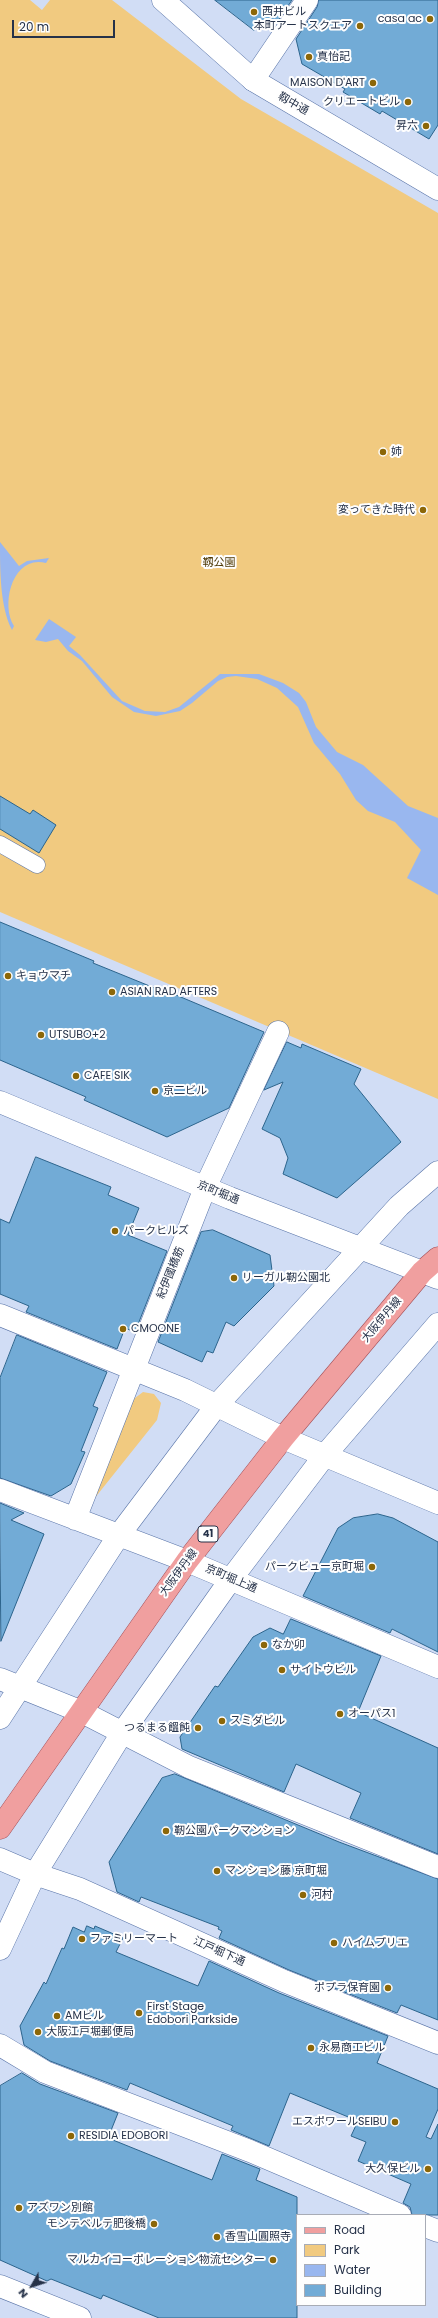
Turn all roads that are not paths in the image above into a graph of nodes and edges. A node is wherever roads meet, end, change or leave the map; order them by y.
1 (163, 0) edge
2 (307, 0) edge
3 (253, 80) junction
4 (438, 189) edge
5 (0, 844) edge
6 (37, 865) dead end
7 (278, 1032) dead end
8 (0, 1102) edge
9 (438, 1172) edge
10 (205, 1188) junction
11 (359, 1249) junction
12 (433, 1269) edge
13 (0, 1315) edge
14 (438, 1324) edge
15 (132, 1369) junction
16 (217, 1405) junction
17 (283, 1438) junction
18 (325, 1456) junction
19 (0, 1490) edge
20 (438, 1504) edge
21 (75, 1519) junction
22 (119, 1536) junction
23 (187, 1561) junction
24 (231, 1579) junction
25 (438, 1667) edge
26 (10, 1683) edge
27 (82, 1712) junction
28 (0, 1718) edge
29 (122, 1733) junction
30 (0, 1828) edge
31 (0, 1859) edge
32 (438, 1867) edge
33 (35, 1874) junction
34 (0, 1949) edge
35 (438, 2044) edge
36 (0, 2045) edge
37 (398, 2214) edge
38 (426, 2226) edge
39 (438, 2231) edge
40 (0, 2286) edge
41 (80, 2318) edge

1 - 3 street, 靱中通
2 - 3 street
3 - 4 street, 靱中通
5 - 6 lane
7 - 10 street, 紀伊國橋筋
8 - 10 street, 京町堀通
9 - 11 street
10 - 11 street, 京町堀通
10 - 15 street, 紀伊國橋筋
11 - 12 street, 京町堀通
11 - 16 street
12 - 17 main road, 大阪伊丹線 / 41
13 - 15 street
14 - 18 street
15 - 16 street
15 - 21 street, 紀伊國橋筋
16 - 17 street
16 - 22 street
17 - 18 street
17 - 23 main road, 大阪伊丹線 / 41
18 - 20 street
18 - 24 street
19 - 21 street, 京町堀上通
21 - 22 street, 京町堀上通
22 - 23 street, 京町堀上通
22 - 26 street
23 - 24 street, 京町堀上通
23 - 27 main road, 大阪伊丹線 / 41
24 - 25 street, 京町堀上通
24 - 29 street
26 - 27 street
26 - 28 street
27 - 29 street
27 - 30 main road, 大阪伊丹線 / 41
29 - 32 street
29 - 33 street
31 - 33 street, 江戸堀下通
33 - 34 street
33 - 35 street, 江戸堀下通
36 - 37 street
38 - 39 street
40 - 41 street

